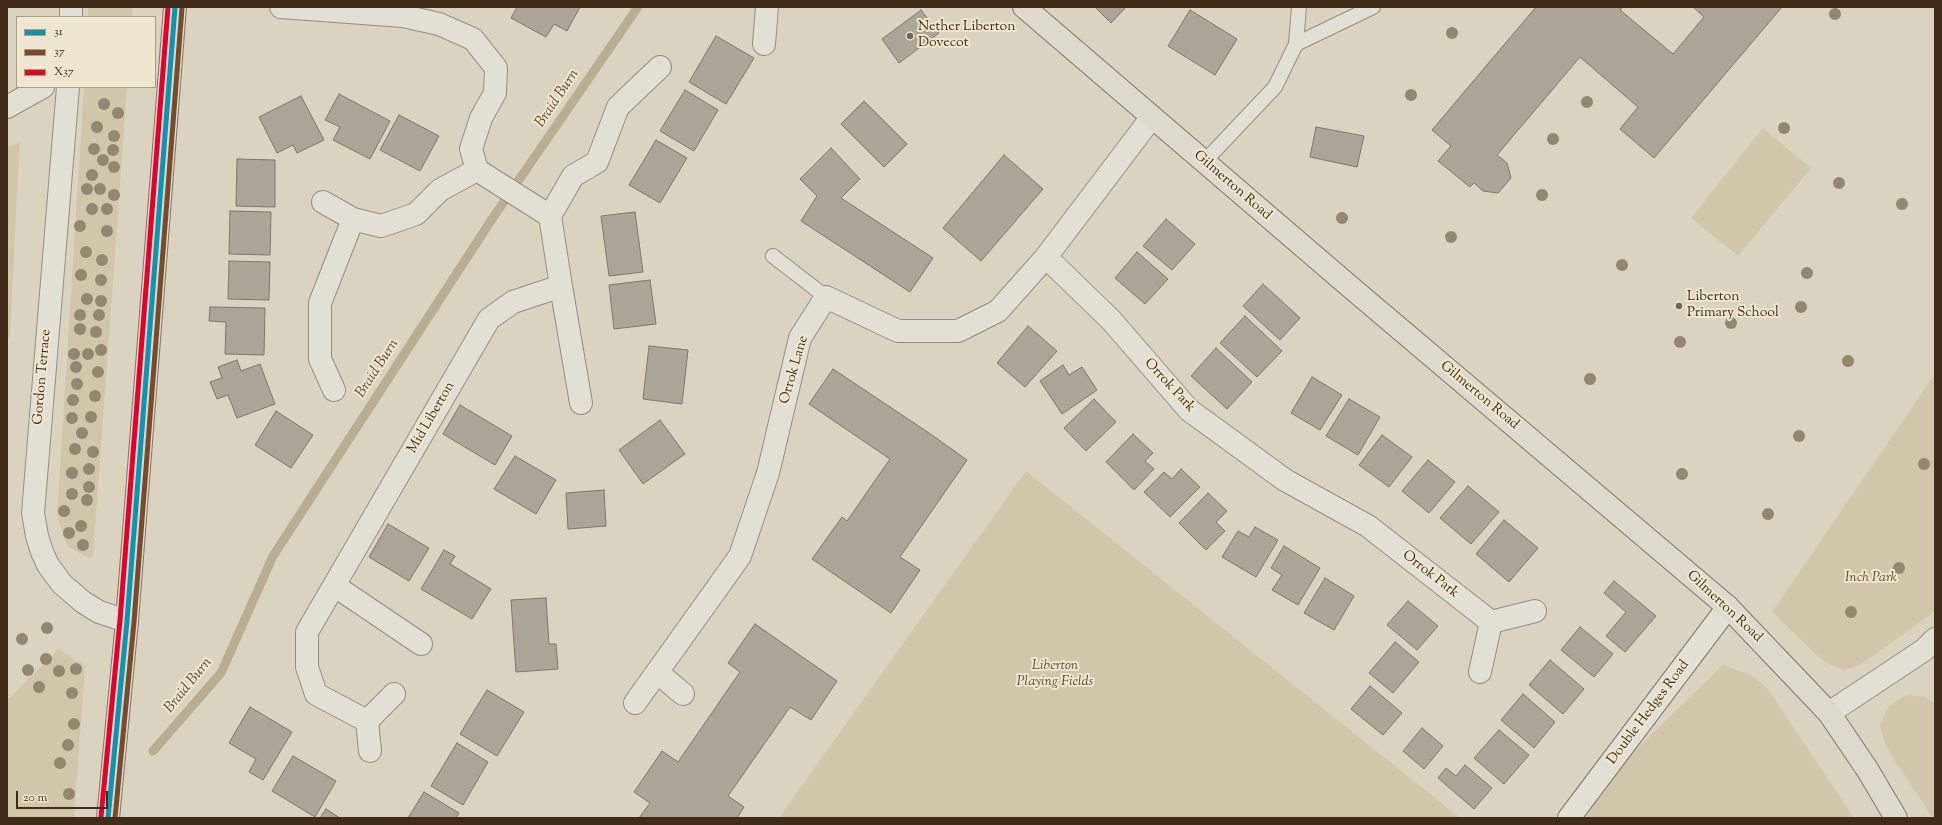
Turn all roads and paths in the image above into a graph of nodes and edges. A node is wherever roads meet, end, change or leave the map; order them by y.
1 (175, 7) edge
2 (281, 7) edge
3 (767, 7) edge
4 (1024, 7) edge
5 (1299, 7) edge
6 (1373, 7) edge
7 (404, 11) edge
8 (764, 44) dead end
9 (1296, 44) junction
10 (660, 67) dead end
11 (42, 88) edge
12 (68, 88) edge
13 (7, 107) edge
14 (1152, 118) junction
15 (1204, 162) junction
16 (477, 170) junction
17 (323, 202) dead end
18 (550, 216) junction
19 (353, 219) junction
20 (773, 256) dead end
21 (1046, 257) junction
22 (561, 286) junction
23 (826, 297) junction
24 (334, 390) dead end
25 (581, 403) dead end
26 (335, 586) junction
27 (1728, 607) junction
28 (1535, 611) dead end
29 (127, 621) junction
30 (1491, 622) junction
31 (421, 644) dead end
32 (1931, 651) edge
33 (657, 672) junction
34 (1480, 672) dead end
35 (394, 694) dead end
36 (683, 694) dead end
37 (635, 703) dead end
38 (1829, 713) junction
39 (367, 721) junction
40 (370, 751) dead end
41 (108, 818) edge
42 (1569, 818) edge
43 (1896, 818) edge

1 - 29 main road
2 - 7 street
3 - 8 street
4 - 14 main road, Gilmerton Road
5 - 9 lane
6 - 9 lane
7 - 16 street
9 - 15 lane
10 - 18 street
11 - 13 street
12 - 29 street, Gordon Terrace
14 - 15 main road, Gilmerton Road
14 - 21 street
15 - 27 main road, Gilmerton Road
16 - 18 street
16 - 19 street
17 - 19 street
18 - 22 street
19 - 24 street
20 - 23 lane
21 - 23 street
21 - 30 street, Orrok Park
22 - 25 street
22 - 26 street, Mid Liberton
23 - 33 street, Orrok Lane
26 - 31 street
26 - 39 street, Mid Liberton
27 - 38 main road, Gilmerton Road
27 - 42 street, Double Hedges Road
28 - 30 street
29 - 41 main road
30 - 34 street
32 - 38 street
33 - 36 street
33 - 37 street, Orrok Lane
35 - 39 street
38 - 43 main road, Gilmerton Road
39 - 40 street

